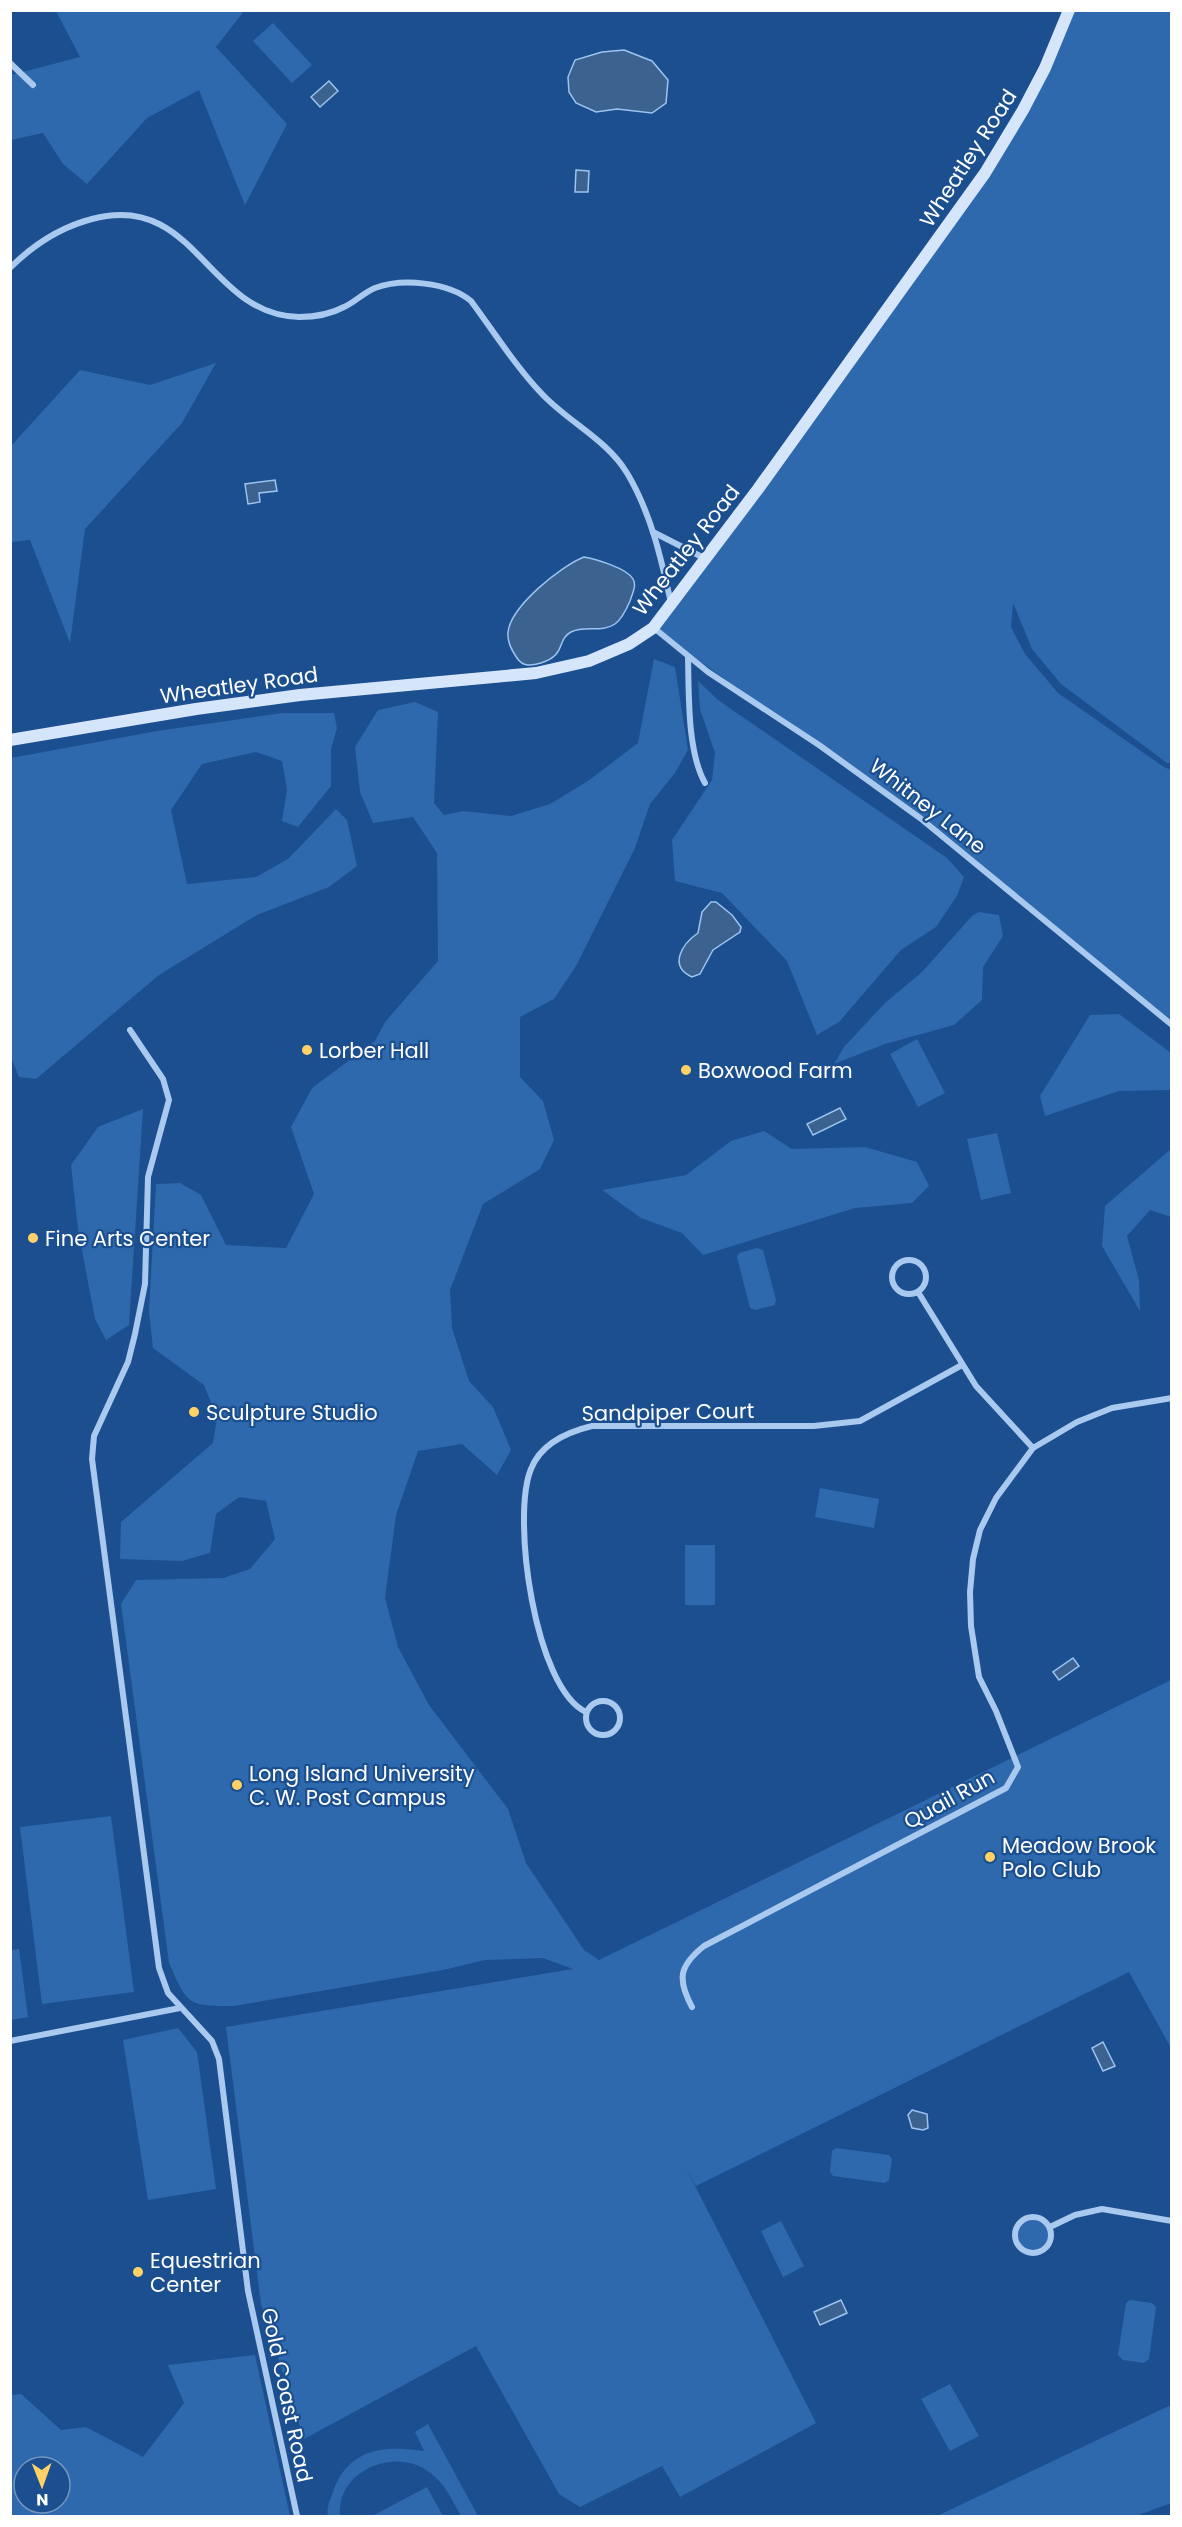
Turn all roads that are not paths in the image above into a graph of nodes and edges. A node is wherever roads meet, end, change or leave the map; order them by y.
1 (1069, 10) edge
2 (10, 63) edge
3 (33, 85) dead end
4 (10, 268) edge
5 (653, 532) junction
6 (706, 559) junction
7 (672, 605) junction
8 (653, 628) junction
9 (688, 657) junction
10 (10, 740) edge
11 (705, 783) dead end
12 (1172, 1025) edge
13 (130, 1030) dead end
14 (918, 1292) junction
15 (962, 1365) junction
16 (1172, 1398) edge
17 (1033, 1448) junction
18 (586, 1712) junction
19 (692, 2007) dead end
20 (180, 2008) junction
21 (10, 2041) edge
22 (1172, 2221) edge
23 (1050, 2227) junction
24 (297, 2517) edge

1 - 6 main road, Wheatley Road
2 - 3 street
4 - 5 street
5 - 6 street
5 - 7 street
6 - 7 main road, Wheatley Road
7 - 8 main road, Wheatley Road
8 - 9 street, Whitney Lane
8 - 10 main road, Wheatley Road
9 - 11 street
9 - 12 street, Whitney Lane
13 - 20 street, Gold Coast Road
14 - 14 street
14 - 15 street
15 - 17 street
15 - 18 street, Sandpiper Court
16 - 17 street, Quail Run
17 - 19 street, Quail Run
18 - 18 street, Sandpiper Court
20 - 21 street
20 - 24 street, Gold Coast Road
22 - 23 street
23 - 23 street

